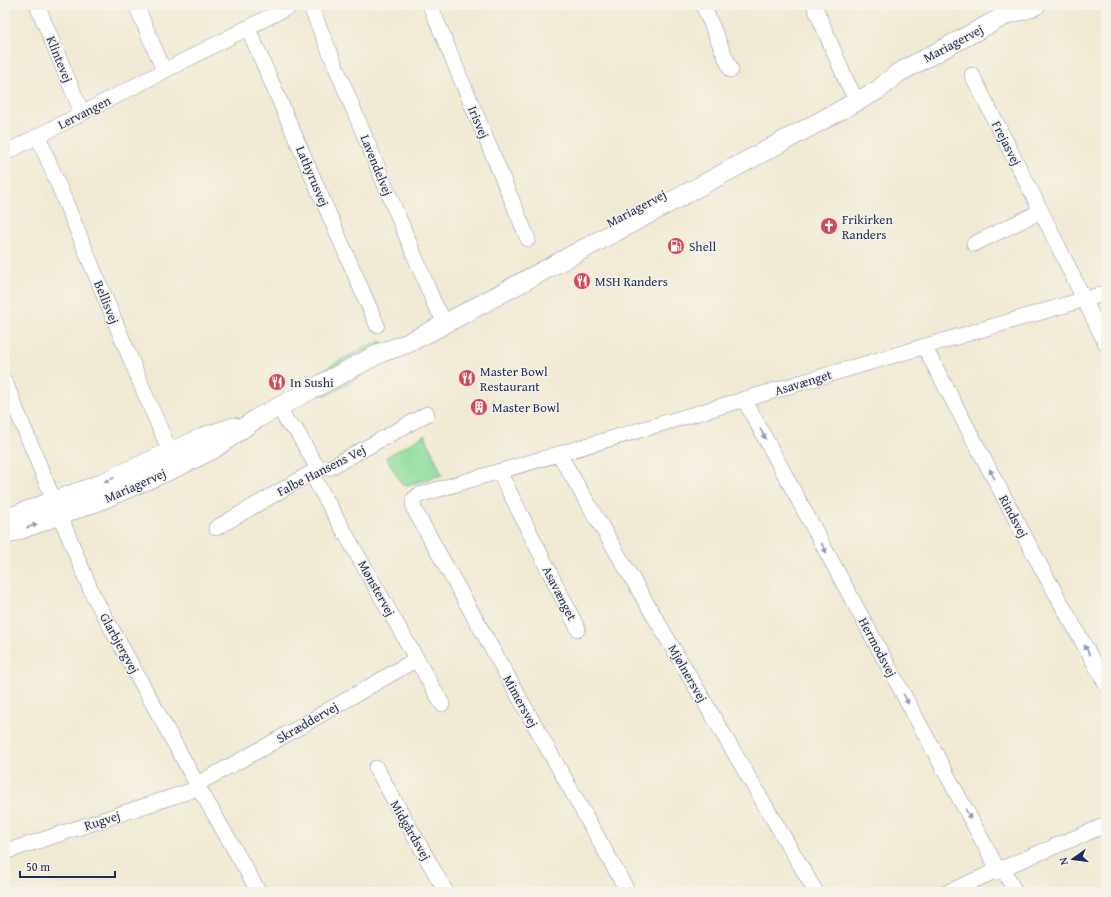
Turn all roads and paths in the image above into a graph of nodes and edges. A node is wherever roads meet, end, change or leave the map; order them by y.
1 (37, 5) edge
2 (136, 5) edge
3 (310, 5) edge
4 (430, 5) edge
5 (703, 5) edge
6 (814, 5) edge
7 (1036, 5) edge
8 (290, 6) edge
9 (1012, 9) edge
10 (248, 28) junction
11 (731, 70) dead end
12 (164, 71) junction
13 (972, 75) dead end
14 (855, 96) junction
15 (82, 113) junction
16 (38, 136) junction
17 (5, 153) edge
18 (1041, 211) junction
19 (528, 239) dead end
20 (974, 244) dead end
21 (1106, 293) edge
22 (1084, 300) junction
23 (443, 319) junction
24 (377, 325) dead end
25 (1106, 344) edge
26 (924, 346) junction
27 (5, 382) edge
28 (744, 399) junction
29 (427, 414) dead end
30 (11, 416) edge
31 (284, 416) dead end
32 (559, 454) junction
33 (173, 460) junction
34 (315, 471) junction
35 (499, 471) junction
36 (56, 509) junction
37 (414, 509) joint
38 (5, 519) edge
39 (216, 528) dead end
40 (5, 535) edge
41 (578, 629) dead end
42 (417, 659) junction
43 (1106, 684) edge
44 (442, 704) dead end
45 (376, 768) dead end
46 (198, 786) junction
47 (1106, 825) edge
48 (5, 852) edge
49 (998, 870) junction
50 (258, 892) edge
51 (446, 892) edge
52 (628, 892) edge
53 (816, 892) edge
54 (948, 892) edge
55 (1015, 892) edge

1 - 15 street, Klintevej
2 - 12 street
3 - 23 street, Lavendelvej
4 - 19 street, Irisvej
5 - 11 street
6 - 14 street
7 - 9 street, Mariagervej
8 - 10 street, Lervangen
9 - 14 street, Mariagervej
10 - 12 street, Lervangen
10 - 24 street, Lathyrusvej
12 - 15 street, Lervangen
13 - 18 street, Frejasvej
14 - 23 street, Mariagervej
15 - 16 street, Lervangen
16 - 17 street, Lervangen
16 - 33 street, Bellisvej
18 - 20 street
18 - 22 street, Frejasvej
21 - 22 street, Asavænget
22 - 25 street, Frejasvej
22 - 26 street, Asavænget
23 - 33 street, Mariagervej
26 - 28 street, Asavænget
43 -> 26 street, Rindsvej
27 - 30 street, Glarbjergvej
28 - 32 street, Asavænget
28 -> 49 street, Hermodsvej
29 - 34 street, Falbe Hansens Vej
30 - 36 street, Glarbjergvej
31 - 34 street, Mønstervej
32 - 35 street, Asavænget
32 - 53 street, Mjølnersvej
33 - 36 street, Mariagervej
34 - 39 street, Falbe Hansens Vej
34 - 42 street, Mønstervej
35 - 37 street, Asavænget
35 - 41 street, Asavænget
36 - 38 street, Mariagervej
40 -> 36 street, Mariagervej
36 - 46 street, Glarbjergvej
37 - 52 street, Mimersvej
42 - 44 street, Mønstervej
42 - 46 street, Skræddervej
45 - 51 street, Midgårdsvej
46 - 48 street, Rugvej
46 - 50 street, Glarbjergvej
47 - 49 street
49 - 54 street
49 - 55 street, Hermodsvej

